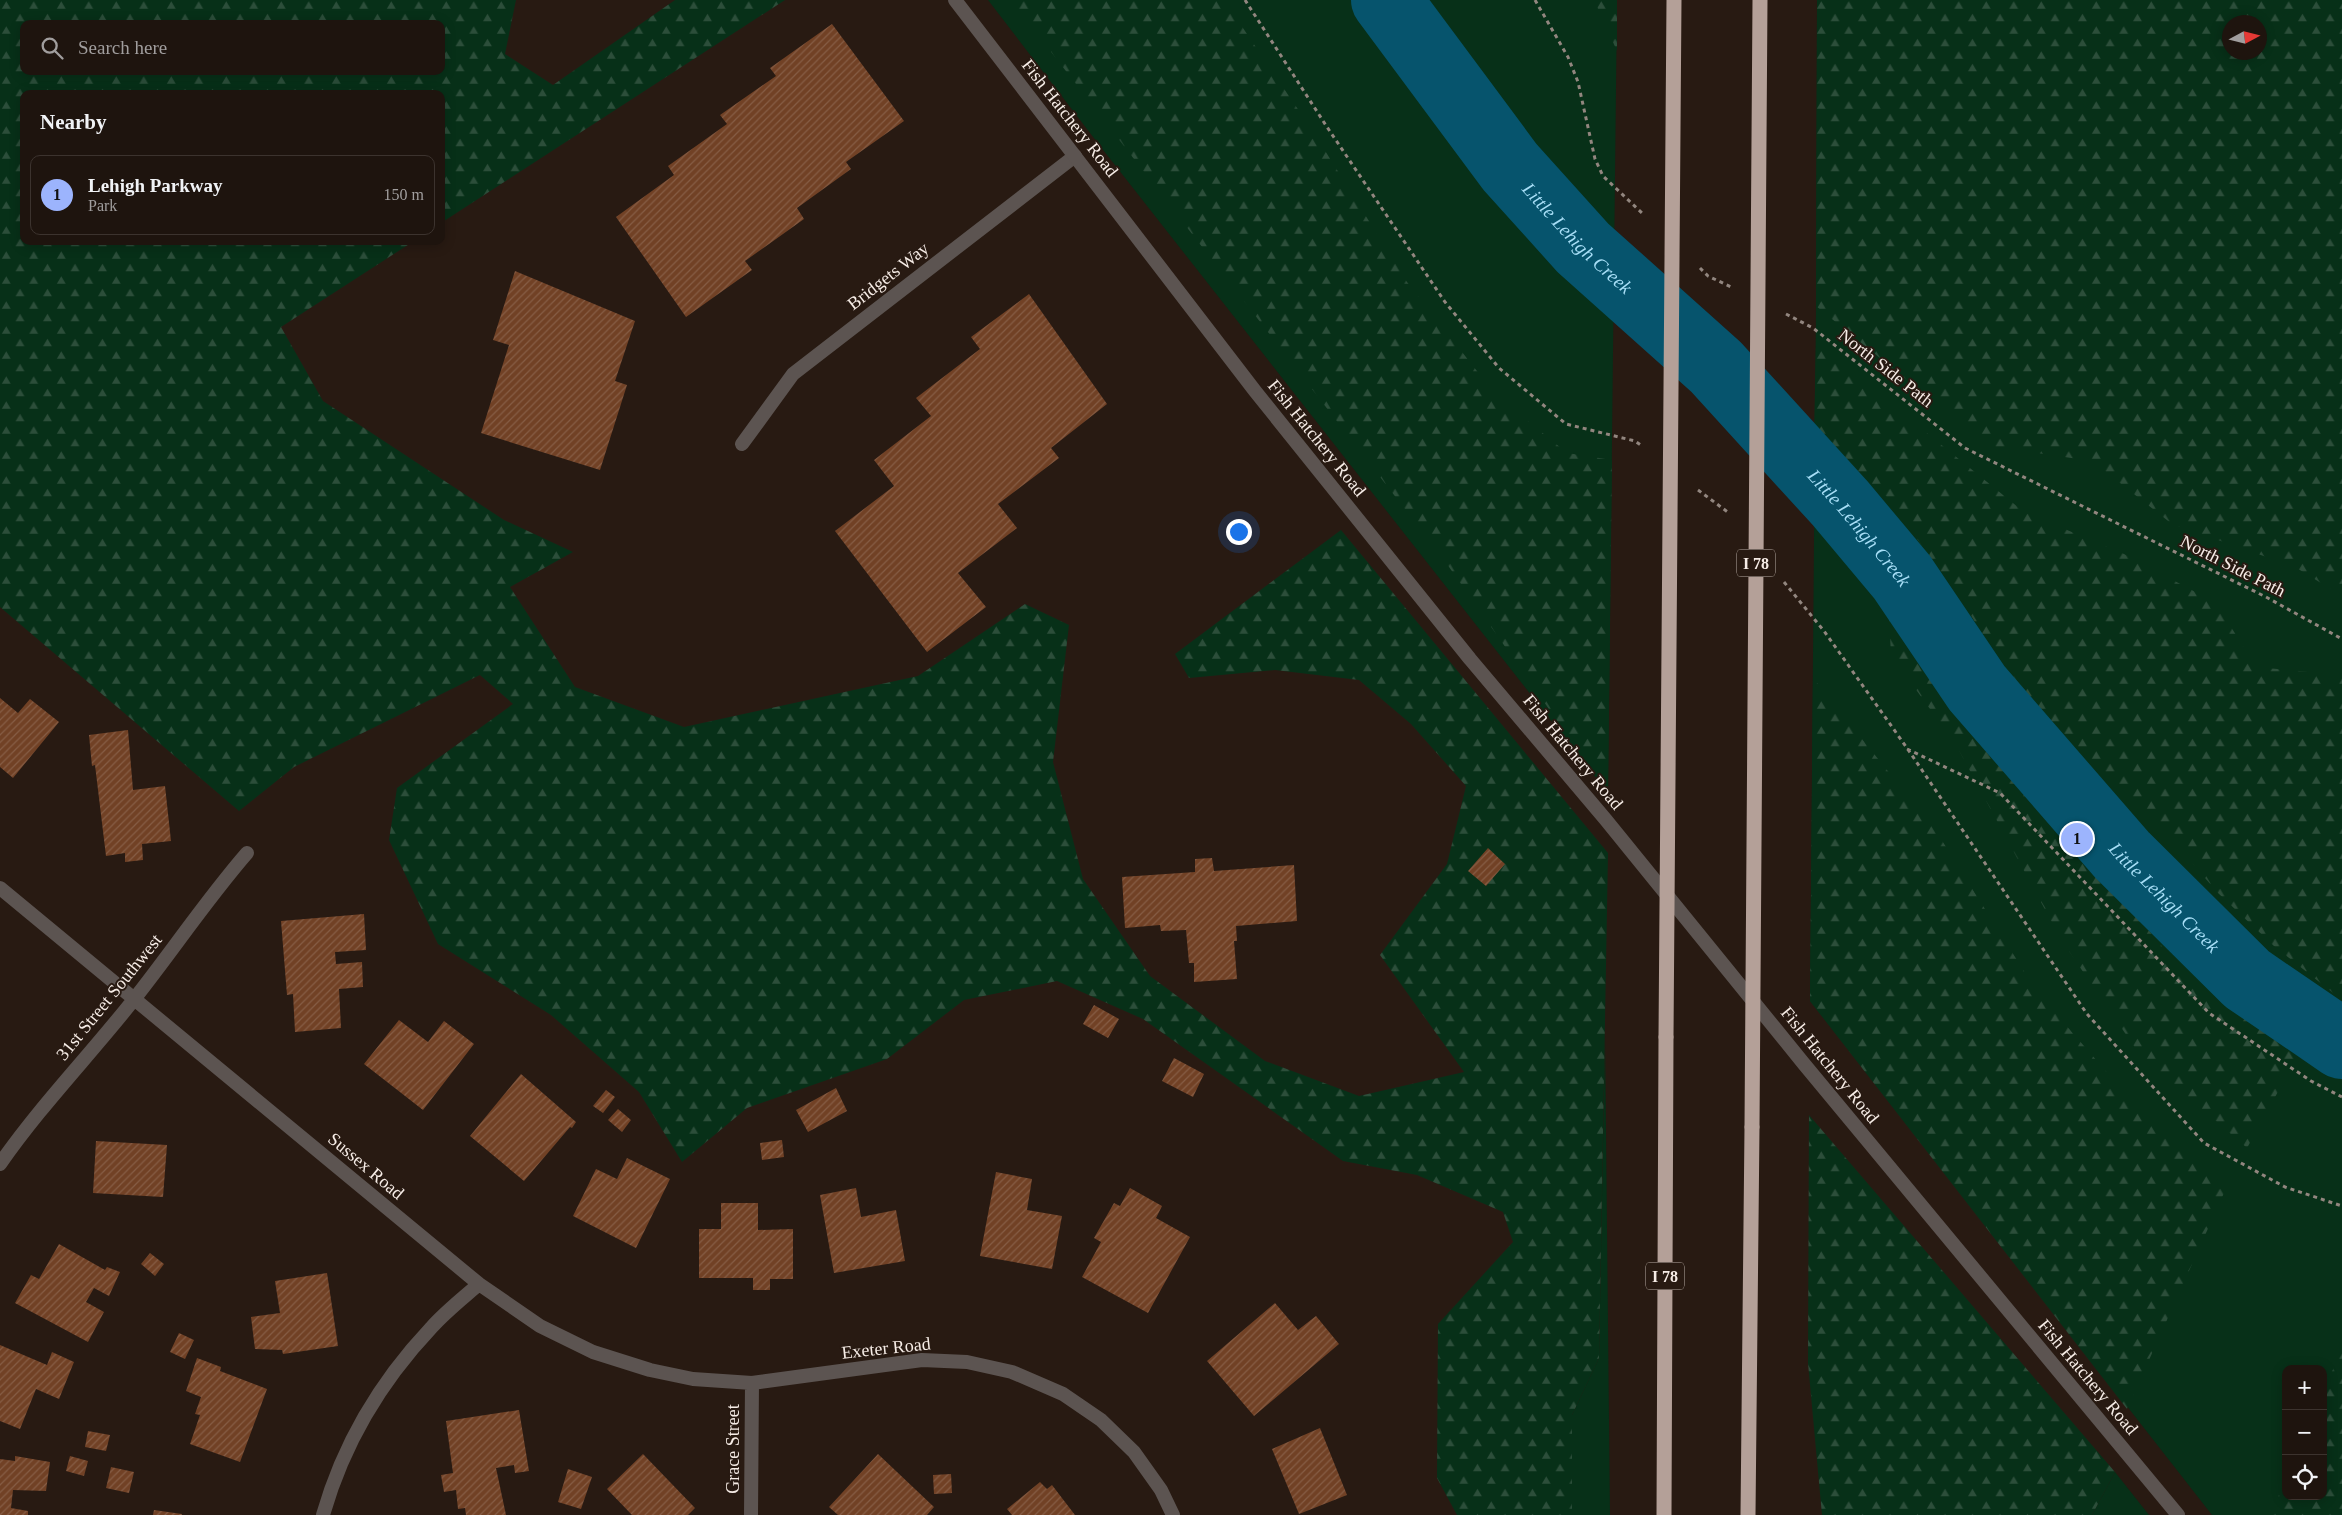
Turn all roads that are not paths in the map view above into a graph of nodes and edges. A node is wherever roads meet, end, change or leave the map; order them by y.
1 (955, 0) edge
2 (1674, 0) edge
3 (1760, 0) edge
4 (1075, 156) junction
5 (742, 444) dead end
6 (247, 853) dead end
7 (0, 888) edge
8 (135, 998) junction
9 (0, 1164) edge
10 (479, 1284) junction
11 (752, 1383) junction
12 (322, 1515) edge
13 (751, 1515) edge
14 (1173, 1515) edge
15 (1664, 1515) edge
16 (1748, 1515) edge
17 (2178, 1515) edge

1 - 4 street, Fish Hatchery Road
2 - 15 highway, I 78, bridge
3 - 16 highway, I 78, bridge
4 - 5 street, Bridgets Way
4 - 17 street, Fish Hatchery Road
6 - 8 street, 31st Street Southwest
7 - 8 street, Sussex Road
8 - 9 street, 31st Street Southwest
8 - 10 street, Sussex Road
10 - 11 street, Sussex Road
10 - 12 street
11 - 13 street, Grace Street
11 - 14 street, Exeter Road

